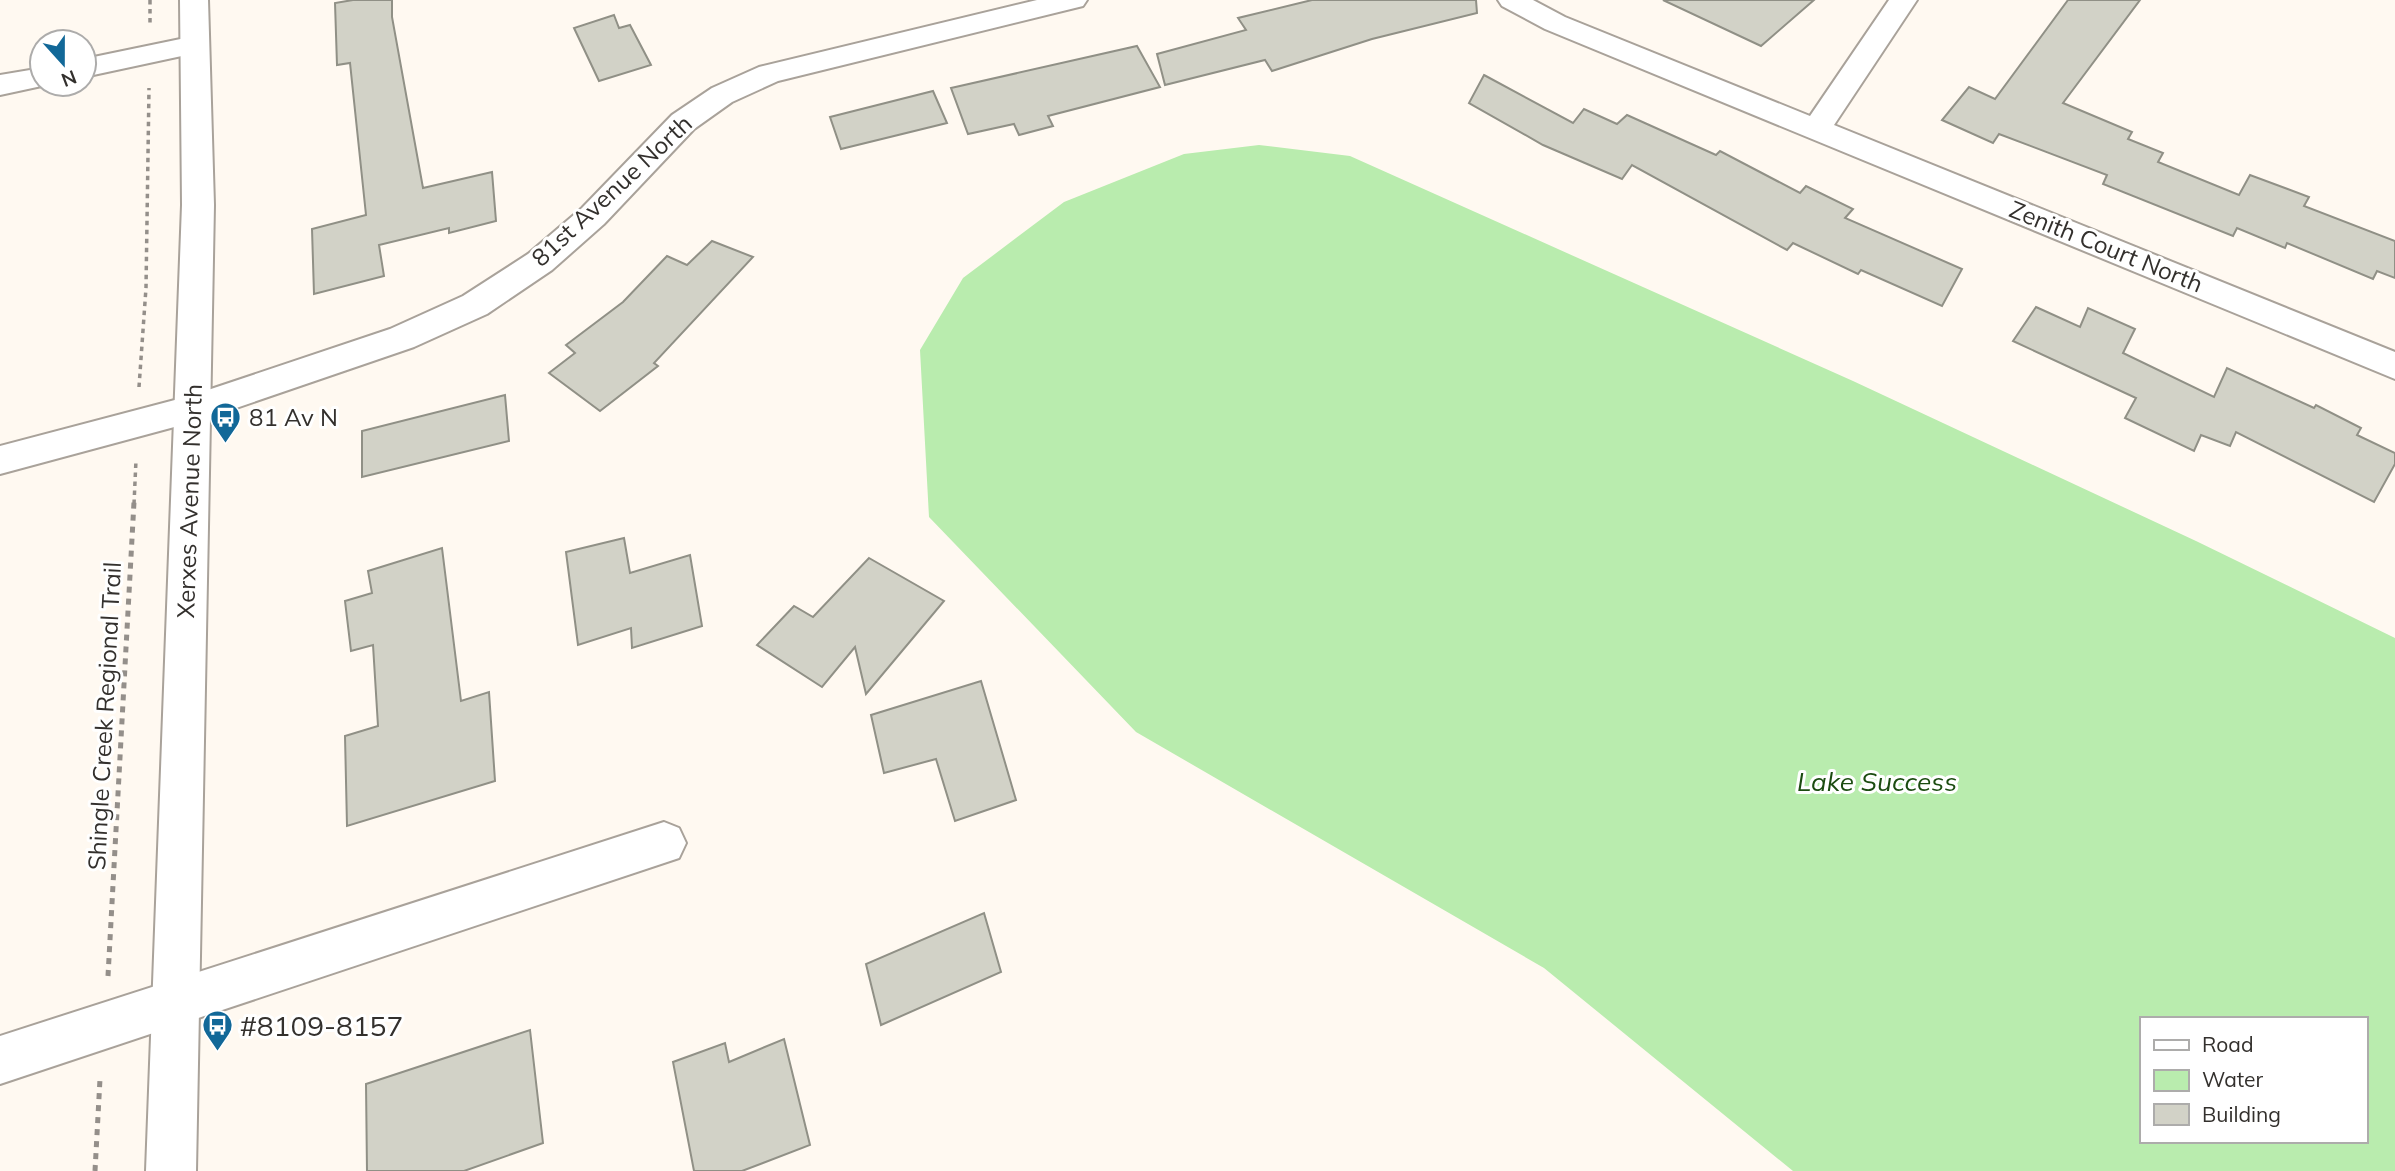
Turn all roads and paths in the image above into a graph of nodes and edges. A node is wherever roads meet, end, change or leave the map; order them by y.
1 (194, 0) edge
2 (1073, 0) edge
3 (1512, 0) edge
4 (1903, 0) edge
5 (195, 45) junction
6 (98, 65) edge
7 (28, 80) edge
8 (0, 85) edge
9 (149, 86) dead end
10 (1816, 129) junction
11 (2395, 366) edge
12 (138, 398) dead end
13 (192, 409) junction
14 (136, 456) dead end
15 (0, 460) edge
16 (664, 843) dead end
17 (108, 978) dead end
18 (176, 1002) junction
19 (0, 1060) edge
20 (100, 1079) dead end
21 (95, 1171) edge
22 (171, 1171) edge

1 - 5 street, Xerxes Avenue North
2 - 13 street, 81st Avenue North
3 - 10 street, Zenith Court North
4 - 10 street
5 - 6 street
5 - 13 street, Xerxes Avenue North
7 - 8 street
9 - 12 path
10 - 11 street, Zenith Court North
13 - 15 street, 81st Avenue North
13 - 18 street, Xerxes Avenue North
14 - 17 path, Shingle Creek Regional Trail
16 - 18 street
18 - 19 street
18 - 22 street, Xerxes Avenue North
20 - 21 path

